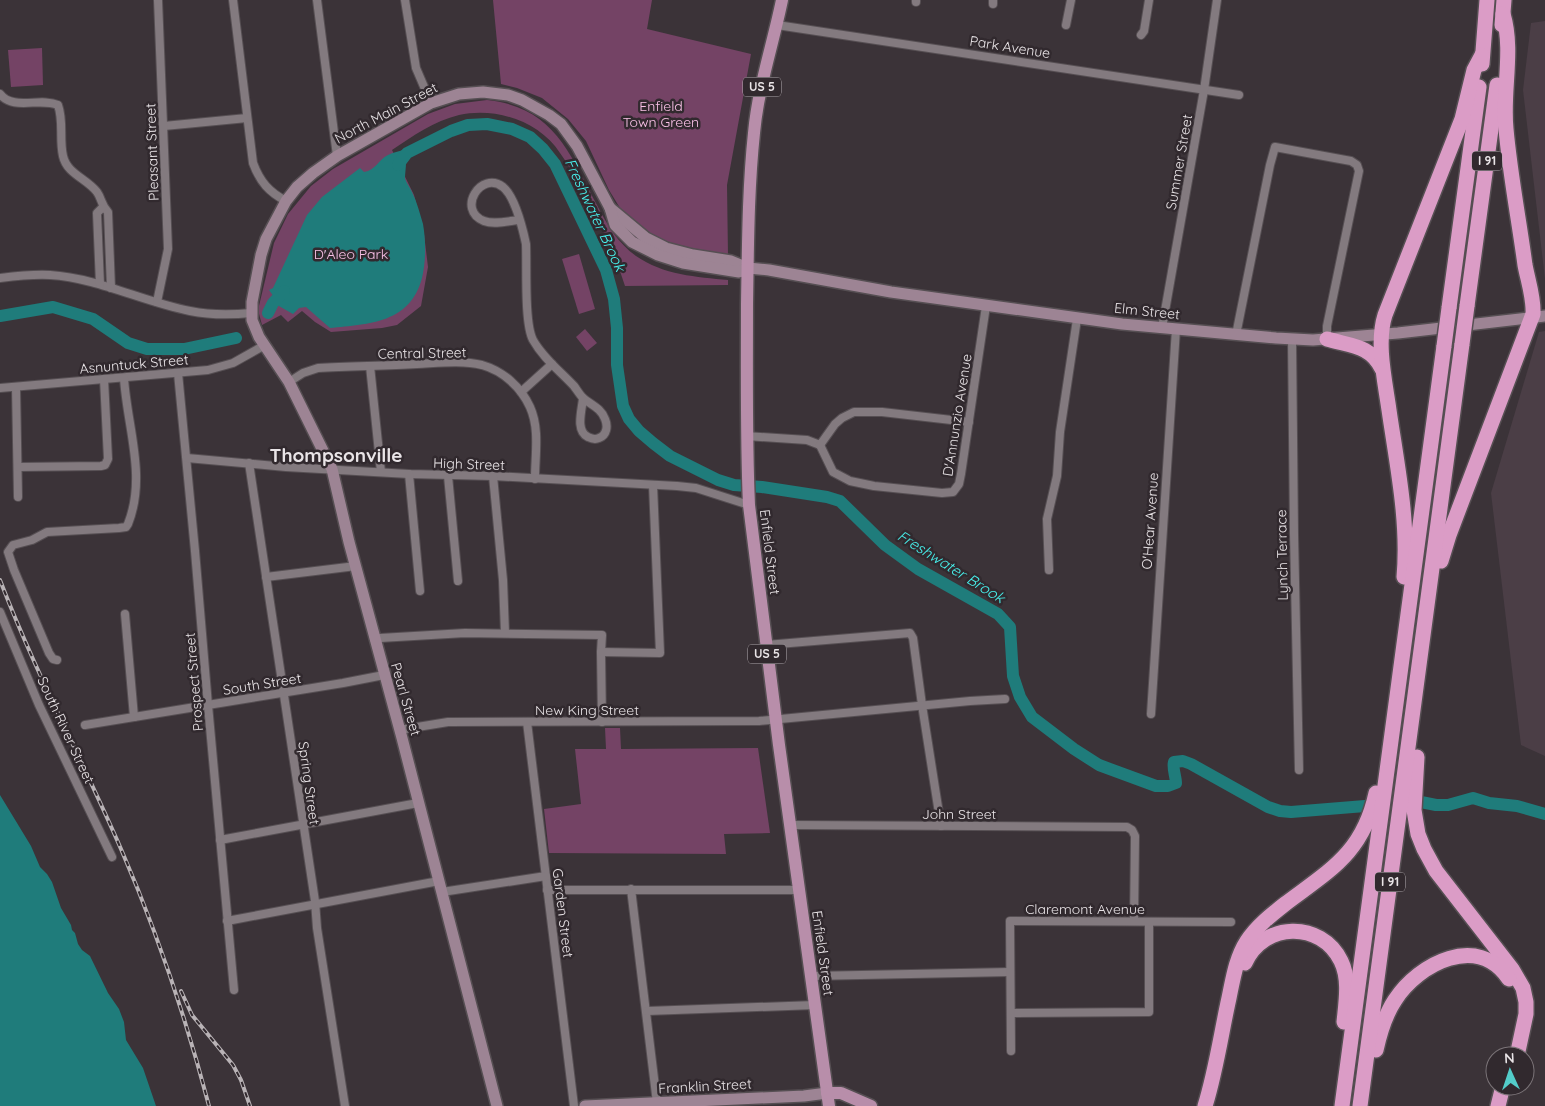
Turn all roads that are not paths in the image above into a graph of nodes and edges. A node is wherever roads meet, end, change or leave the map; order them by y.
1 (158, 0) edge
2 (233, 0) edge
3 (316, 0) edge
4 (405, 0) edge
5 (782, 0) edge
6 (1071, 0) edge
7 (1149, 0) edge
8 (1217, 0) edge
9 (1487, 0) edge
10 (1504, 7) edge
11 (777, 25) junction
12 (1066, 25) dead end
13 (1141, 36) dead end
14 (1482, 55) junction
15 (1204, 90) junction
16 (0, 94) edge
17 (1239, 95) dead end
18 (431, 103) junction
19 (247, 118) junction
20 (164, 126) junction
21 (336, 156) junction
22 (286, 201) junction
23 (103, 207) junction
24 (519, 220) junction
25 (748, 268) junction
26 (0, 278) edge
27 (100, 284) junction
28 (111, 288) junction
29 (157, 302) junction
30 (986, 306) junction
31 (251, 314) junction
32 (1538, 317) edge
33 (1077, 319) junction
34 (1162, 328) junction
35 (1176, 329) junction
36 (1382, 334) junction
37 (1236, 335) junction
38 (1292, 339) junction
39 (1327, 339) junction
40 (264, 345) junction
41 (552, 364) junction
42 (370, 366) junction
43 (178, 373) junction
44 (1384, 373) junction
45 (124, 378) junction
46 (104, 380) junction
47 (288, 382) junction
48 (16, 387) junction
49 (0, 388) edge
50 (521, 392) junction
51 (584, 398) junction
52 (969, 422) junction
53 (746, 436) junction
54 (820, 444) junction
55 (187, 458) junction
56 (249, 464) junction
57 (18, 467) junction
58 (332, 469) junction
59 (381, 472) junction
60 (409, 474) junction
61 (448, 476) junction
62 (493, 476) junction
63 (535, 479) junction
64 (653, 485) junction
65 (18, 497) dead end
66 (749, 499) junction
67 (356, 566) junction
68 (1049, 570) dead end
69 (266, 577) junction
70 (458, 581) dead end
71 (1430, 588) junction
72 (420, 591) dead end
73 (0, 612) edge
74 (125, 614) dead end
75 (505, 633) junction
76 (374, 639) junction
77 (1404, 643) junction
78 (766, 645) junction
79 (601, 652) junction
80 (57, 660) dead end
81 (1420, 661) junction
82 (384, 675) junction
83 (283, 693) junction
84 (1005, 699) dead end
85 (208, 705) junction
86 (922, 705) junction
87 (1151, 714) dead end
88 (134, 717) junction
89 (776, 719) junction
90 (527, 722) junction
91 (602, 722) junction
92 (85, 725) dead end
93 (399, 730) junction
94 (1390, 752) junction
95 (1300, 770) dead end
96 (418, 803) junction
97 (303, 825) junction
98 (790, 825) junction
99 (941, 826) junction
100 (220, 840) junction
101 (112, 857) dead end
102 (546, 876) junction
103 (441, 886) junction
104 (631, 889) junction
105 (547, 890) junction
106 (800, 890) junction
107 (315, 905) junction
108 (227, 921) junction
109 (1134, 921) junction
110 (1150, 922) junction
111 (1231, 922) dead end
112 (1010, 972) junction
113 (812, 976) junction
114 (234, 990) dead end
115 (815, 1005) junction
116 (647, 1011) junction
117 (1011, 1013) junction
118 (1511, 1046) edge
119 (1519, 1046) edge
120 (1011, 1051) dead end
121 (827, 1093) junction
122 (658, 1103) junction
123 (1360, 1105) edge
124 (345, 1106) edge
125 (497, 1106) edge
126 (574, 1106) edge
127 (584, 1106) edge
128 (829, 1106) edge
129 (871, 1106) edge
130 (1205, 1106) edge
131 (1217, 1106) edge
132 (1341, 1106) edge

1 - 20 street, Pleasant Street
2 - 19 street
3 - 21 street
4 - 18 street
5 - 11 main road, Enfield Street / US 5
6 - 12 street
7 - 13 street
8 - 15 street, Summer Street
9 - 14 highway, I 91
10 - 32 highway
10 - 71 highway, I 91, bridge
11 - 15 street, Park Avenue
11 - 25 main road, Enfield Street / US 5
14 - 36 highway
14 - 77 highway, I 91, bridge
15 - 17 street, Park Avenue
15 - 34 street, Summer Street
16 - 23 street
18 - 21 street, North Main Street
18 - 25 street, North Main Street
19 - 20 street
19 - 22 street
20 - 29 street, Pleasant Street
21 - 22 street, North Main Street
22 - 31 street, North Main Street
23 - 27 street
23 - 28 street
24 - 24 street
24 - 41 street
25 - 30 street, Elm Street
25 - 53 main road, Enfield Street / US 5
26 - 27 street
27 - 28 street
28 - 29 street
29 - 31 street
30 - 33 street, Elm Street
30 - 52 street, D'Annunzio Avenue
31 - 40 street, Pearl Street
32 - 36 street, Elm Street
32 - 71 highway
33 - 34 street, Elm Street
33 - 68 street
34 - 35 street, Elm Street
35 - 37 street, Elm Street
35 - 87 street, O'Hear Avenue
36 - 39 street, Elm Street
36 - 44 highway
37 - 38 street, Elm Street
37 - 39 street
38 - 39 street, Elm Street
38 - 95 street, Lynch Terrace
39 - 44 highway
40 - 43 street, Asnuntuck Street
40 - 47 street, Pearl Street
41 - 50 street
41 - 51 street
42 - 47 street, Central Street
42 - 50 street, Central Street
42 - 59 street
43 - 45 street, Asnuntuck Street
43 - 55 street, Prospect Street
44 - 77 highway
45 - 46 street, Asnuntuck Street
45 - 80 street
46 - 48 street, Asnuntuck Street
46 - 57 street
47 - 58 street, Pearl Street
48 - 49 street, Asnuntuck Street
48 - 57 street
50 - 63 street, Central Street
51 - 51 street
52 - 54 street
52 - 54 street, D'Annunzio Avenue
53 - 54 street
53 - 66 main road, Enfield Street / US 5
55 - 56 street, High Street
55 - 85 street, Prospect Street
56 - 58 street, High Street
56 - 69 street, Spring Street
57 - 65 street
58 - 59 street, High Street
58 - 67 street, Pearl Street
59 - 60 street, High Street
60 - 61 street, High Street
60 - 72 street
61 - 62 street, High Street
61 - 70 street
62 - 63 street, High Street
62 - 75 street
63 - 64 street, High Street
64 - 66 street, High Street
64 - 79 street
66 - 78 main road, Enfield Street / US 5
67 - 69 street
67 - 76 street, Pearl Street
69 - 83 street, Spring Street
71 - 81 highway, I 91
73 - 101 street, South River Street
74 - 88 street
75 - 76 street
75 - 79 street
76 - 82 street, Pearl Street
77 - 94 highway, I 91
78 - 86 street
78 - 89 main road, Enfield Street / US 5
79 - 91 street
81 - 119 highway
81 - 123 highway, I 91
82 - 83 street, South Street
82 - 93 street, Pearl Street
83 - 85 street, South Street
83 - 97 street, Spring Street
84 - 86 street, New King Street
85 - 88 street, South Street
85 - 100 street, Prospect Street
86 - 89 street, New King Street
86 - 99 street
88 - 92 street, South Street
89 - 91 street, New King Street
89 - 98 main road, Enfield Street / US 5
90 - 91 street, New King Street
90 - 93 street, New King Street
90 - 102 street, Garden Street
93 - 96 street, Pearl Street
94 - 130 highway
94 - 132 highway, I 91
96 - 97 street
96 - 103 street, Pearl Street
97 - 100 street
97 - 107 street, Spring Street
98 - 99 street, John Street
98 - 106 main road, Enfield Street / US 5
99 - 109 street, John Street
100 - 108 street, Prospect Street
102 - 103 street
102 - 105 street, Garden Street
103 - 107 street
103 - 125 street, Pearl Street
104 - 105 street
104 - 106 street
104 - 116 street
105 - 126 street, Garden Street
106 - 113 main road, Enfield Street / US 5
107 - 108 street
107 - 124 street, Spring Street
108 - 114 street, Prospect Street
109 - 110 street, Claremont Avenue
109 - 112 street, Claremont Avenue
110 - 111 street, Claremont Avenue
110 - 117 street
112 - 113 street
112 - 117 street
113 - 115 main road, Enfield Street / US 5
115 - 116 street
115 - 121 main road, Enfield Street / US 5
116 - 122 street
117 - 120 street
118 - 123 highway
121 - 122 street, Franklin Street
121 - 128 main road, Enfield Street / US 5
121 - 129 main road
122 - 127 street, Franklin Street
131 - 132 highway

